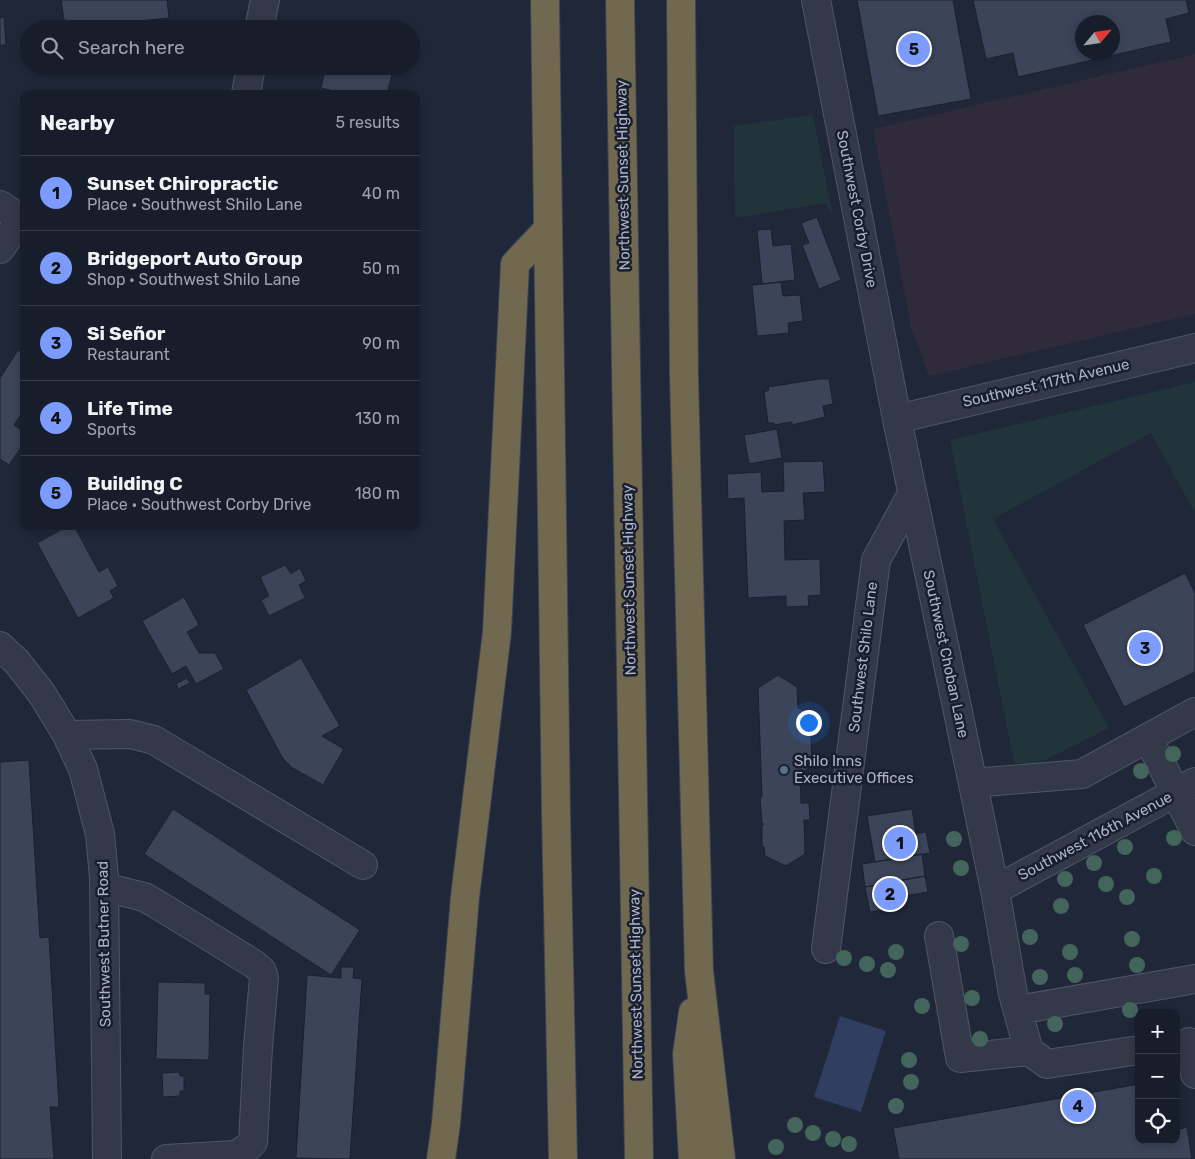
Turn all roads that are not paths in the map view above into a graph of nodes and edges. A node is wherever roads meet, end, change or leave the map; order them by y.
1 (265, 0) edge
2 (545, 0) edge
3 (620, 0) edge
4 (681, 0) edge
5 (816, 0) edge
6 (261, 20) edge
7 (249, 75) edge
8 (247, 90) edge
9 (15, 215) edge
10 (548, 229) junction
11 (0, 249) edge
12 (1195, 348) edge
13 (897, 419) junction
14 (912, 494) junction
15 (6, 662) edge
16 (1195, 712) edge
17 (67, 735) junction
18 (1148, 738) junction
19 (973, 783) junction
20 (1185, 787) edge
21 (1195, 831) edge
22 (363, 865) dead end
23 (104, 887) junction
24 (995, 890) junction
25 (939, 936) dead end
26 (826, 949) dead end
27 (699, 971) junction
28 (1195, 979) edge
29 (1018, 1010) junction
30 (1187, 1042) edge
31 (1029, 1051) junction
32 (1135, 1051) edge
33 (1195, 1074) edge
34 (107, 1159) edge
35 (166, 1159) edge
36 (441, 1159) edge
37 (563, 1159) edge
38 (639, 1159) edge
39 (693, 1159) edge
40 (721, 1159) edge

1 - 6 street
2 - 10 highway
3 - 38 highway, Northwest Sunset Highway
4 - 27 highway
5 - 13 street, Southwest Corby Drive
7 - 8 street
9 - 11 street
10 - 36 highway
10 - 37 highway
12 - 13 street, Southwest 117th Avenue
13 - 14 street, Southwest Choban Lane
14 - 19 street, Southwest Choban Lane
14 - 26 street, Southwest Shilo Lane
15 - 17 street, Southwest Butner Road
16 - 18 street
17 - 22 street
17 - 23 street, Southwest Butner Road
18 - 19 street
18 - 20 street
19 - 24 street, Southwest Choban Lane
20 - 21 street
20 - 24 street, Southwest 116th Avenue
23 - 34 street, Southwest Butner Road
23 - 35 street
24 - 29 street, Southwest Choban Lane
25 - 31 street
27 - 39 highway
27 - 40 highway
28 - 29 street
29 - 31 street, Southwest Choban Lane
30 - 33 street
31 - 32 street

